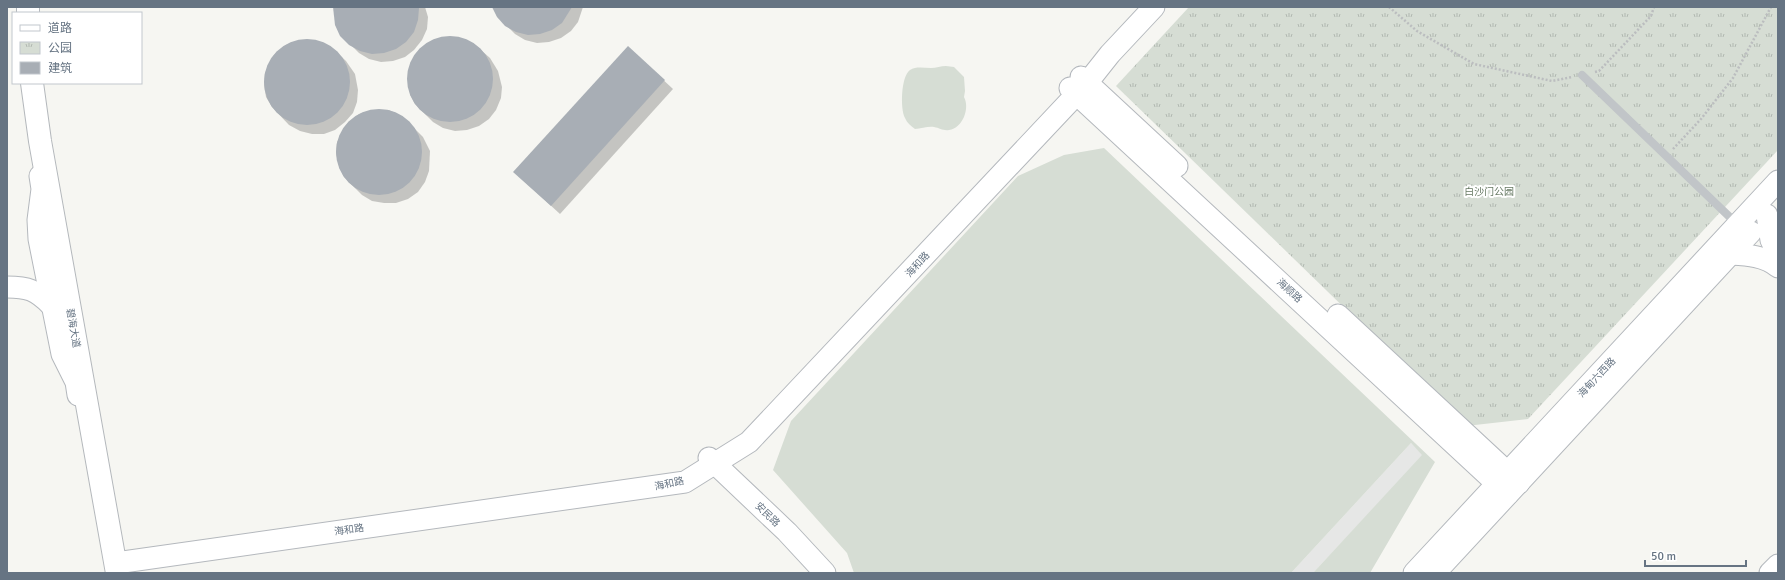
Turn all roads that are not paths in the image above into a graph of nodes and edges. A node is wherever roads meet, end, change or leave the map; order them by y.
1 (1146, 7) edge
2 (1154, 7) edge
3 (1582, 75) road end
4 (32, 84) edge
5 (39, 84) edge
6 (1079, 86) junction
7 (37, 119) junction
8 (1778, 181) edge
9 (1772, 209) edge
10 (1743, 230) junction
11 (41, 251) junction
12 (1731, 254) junction
13 (1778, 256) edge
14 (1778, 267) edge
15 (7, 280) edge
16 (7, 287) edge
17 (51, 305) junction
18 (98, 462) junction
19 (707, 464) junction
20 (1508, 483) junction
21 (119, 563) edge
22 (1778, 564) edge
23 (810, 573) edge
24 (825, 573) edge
25 (1414, 573) edge
26 (1435, 573) edge
27 (1770, 573) edge

1 - 6 street
2 - 6 street
3 - 10 lane
4 - 7 main road, 碧海大道
5 - 21 main road, 碧海大道
6 - 19 street, 海和路
6 - 20 street, 海顺路
7 - 11 street
7 - 18 main road, 碧海大道
8 - 10 street, 海甸六西路
9 - 10 street, 海甸六西路
9 - 13 street
10 - 12 street, 海甸六西路
10 - 20 street, 海甸六西路
11 - 15 street
11 - 17 street
12 - 14 street
12 - 20 street, 海甸六西路
16 - 17 street
17 - 18 street
18 - 21 main road, 碧海大道
19 - 21 street, 海和路
19 - 23 street, 安民路
19 - 24 street, 安民路
20 - 25 street, 海甸六西路
20 - 26 street, 海甸六西路
22 - 27 street

